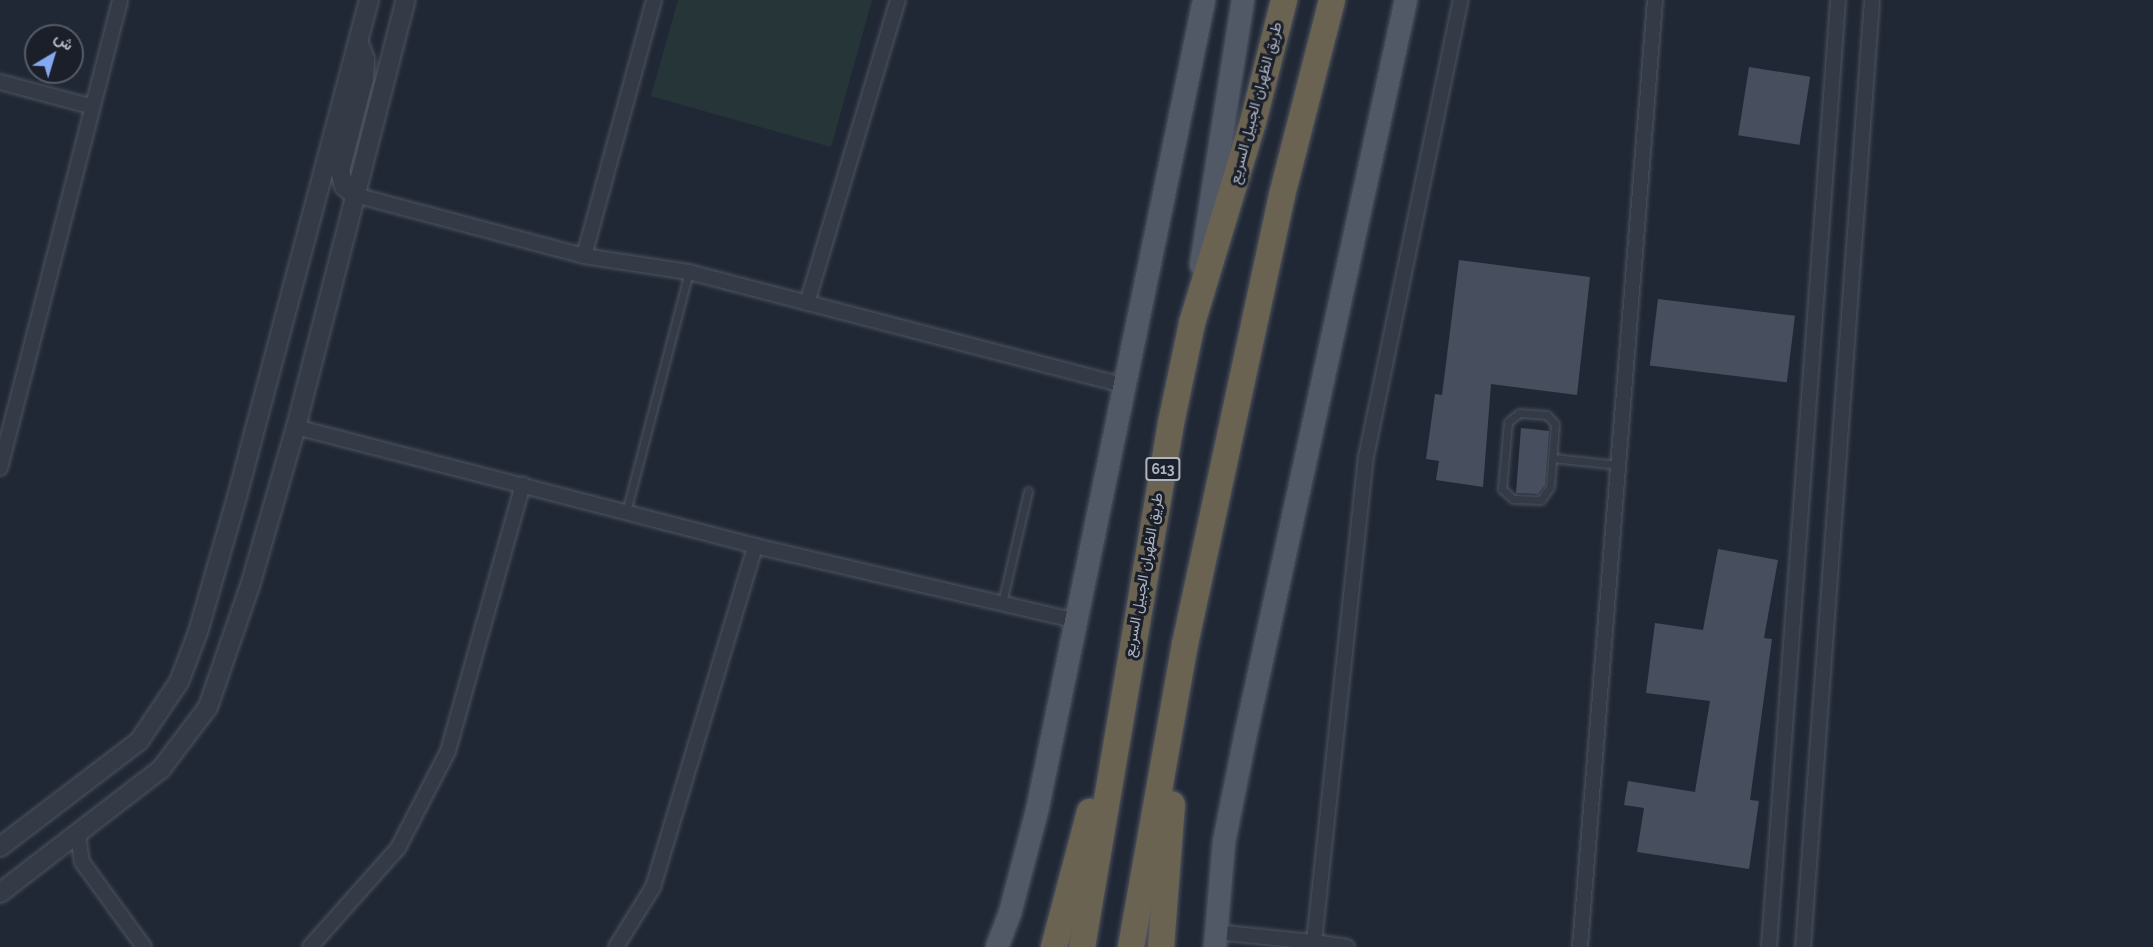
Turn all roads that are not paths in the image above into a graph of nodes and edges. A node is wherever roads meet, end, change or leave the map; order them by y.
1 (120, 0) edge
2 (369, 0) edge
3 (406, 0) edge
4 (654, 0) edge
5 (898, 0) edge
6 (1204, 0) edge
7 (1243, 0) edge
8 (1284, 0) edge
9 (1332, 0) edge
10 (1406, 0) edge
11 (1461, 0) edge
12 (1655, 0) edge
13 (1838, 0) edge
14 (1872, 0) edge
15 (358, 41) junction
16 (0, 82) edge
17 (90, 106) junction
18 (355, 195) junction
19 (584, 256) junction
20 (689, 272) junction
21 (807, 303) junction
22 (1192, 323) junction
23 (1123, 385) junction
24 (296, 427) junction
25 (5, 438) edge
26 (1553, 458) junction
27 (1618, 465) junction
28 (0, 468) edge
29 (522, 484) junction
30 (1028, 491) dead end
31 (626, 512) junction
32 (755, 546) junction
33 (1002, 603) junction
34 (1073, 620) junction
35 (1185, 644) junction
36 (1129, 664) junction
37 (78, 834) junction
38 (0, 847) edge
39 (0, 892) edge
40 (1215, 939) edge
41 (1314, 942) junction
42 (144, 947) edge
43 (310, 947) edge
44 (616, 947) edge
45 (997, 947) edge
46 (1054, 947) edge
47 (1082, 947) edge
48 (1131, 947) edge
49 (1161, 947) edge
50 (1347, 947) edge
51 (1580, 947) edge
52 (1769, 947) edge
53 (1803, 947) edge

1 - 17 street
2 - 15 street
3 - 18 street
4 - 19 street
5 - 21 street
6 - 23 main road
7 - 22 main road
8 - 22 highway, طريق الظهران الجبيل السريع / 613
9 - 35 highway
10 - 40 main road
11 - 41 street
12 - 27 street
13 - 52 street
14 - 53 street
15 - 18 street
15 - 38 street
16 - 17 street
17 - 25 street
18 - 19 street
18 - 24 street
19 - 20 street
20 - 21 street
20 - 31 lane
21 - 23 street
22 - 36 highway, طريق الظهران الجبيل السريع / 613
23 - 34 main road
24 - 29 street
24 - 37 street
25 - 28 street
26 - 26 lane
26 - 27 lane
27 - 51 street
29 - 31 street
29 - 43 street
30 - 33 lane
31 - 32 street
32 - 33 street
32 - 44 street
33 - 34 street
34 - 45 main road
35 - 48 highway
35 - 49 highway
36 - 46 highway
36 - 47 highway, طريق الظهران الجبيل السريع / 613
37 - 39 street
37 - 42 street
40 - 41 street
41 - 50 street

